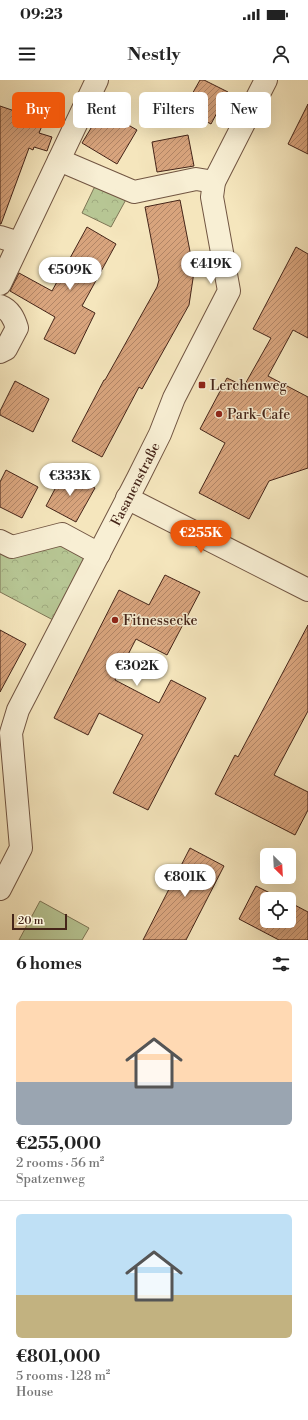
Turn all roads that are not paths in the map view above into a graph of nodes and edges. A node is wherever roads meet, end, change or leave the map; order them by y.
1 (97, 80) edge
2 (266, 80) edge
3 (59, 160) junction
4 (214, 182) junction
5 (10, 240) edge
6 (0, 284) edge
7 (0, 306) edge
8 (0, 352) edge
9 (128, 498) junction
10 (0, 541) edge
11 (99, 554) junction
12 (308, 590) edge
13 (9, 707) edge
14 (0, 889) edge

1 - 3 street
2 - 4 street, Fasanenstraße
3 - 4 street
3 - 5 street
4 - 9 street, Fasanenstraße
5 - 6 street
7 - 8 street
9 - 11 street, Fasanenstraße
9 - 12 street
10 - 11 street
11 - 13 street, Fasanenstraße
13 - 14 street, Fasanenstraße

